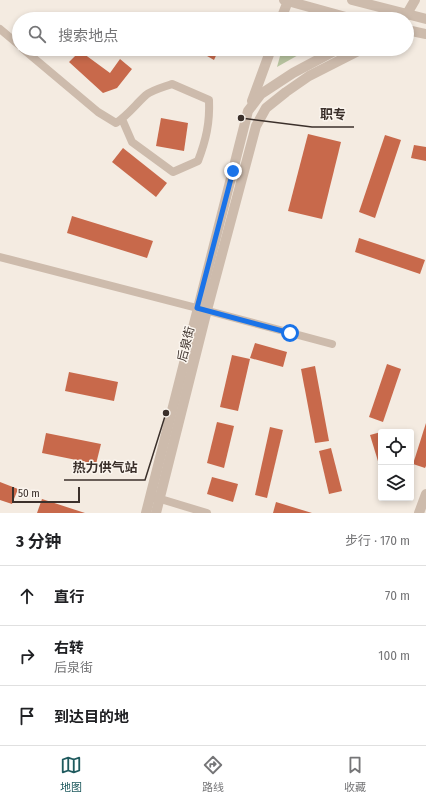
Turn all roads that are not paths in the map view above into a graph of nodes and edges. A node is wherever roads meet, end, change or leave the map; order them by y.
1 (286, 0) edge
2 (352, 0) edge
3 (415, 0) edge
4 (283, 12) edge
5 (320, 12) edge
6 (389, 12) edge
7 (408, 12) edge
8 (414, 18) edge
9 (426, 19) edge
10 (0, 29) edge
11 (414, 31) edge
12 (426, 34) edge
13 (12, 39) edge
14 (31, 56) edge
15 (268, 56) edge
16 (323, 56) edge
17 (348, 56) edge
18 (248, 111) junction
19 (122, 119) junction
20 (0, 257) edge
21 (197, 308) junction
22 (207, 310) junction
23 (332, 344) dead end
24 (426, 494) edge
25 (155, 498) junction
26 (146, 513) edge
27 (156, 513) edge
28 (207, 513) edge
29 (419, 513) edge

1 - 4 street
1 - 5 street
2 - 6 street
3 - 7 street
8 - 9 street
10 - 13 street
11 - 12 street
14 - 19 street
15 - 18 street
16 - 18 street, 后泉街
17 - 22 street, 后泉街
18 - 21 street, 后泉街
19 - 19 street
20 - 21 street
21 - 22 street
21 - 25 street, 后泉街
22 - 23 street
22 - 25 street, 后泉街
24 - 29 street
25 - 26 street, 后泉街
25 - 27 street, 后泉街
25 - 28 street

